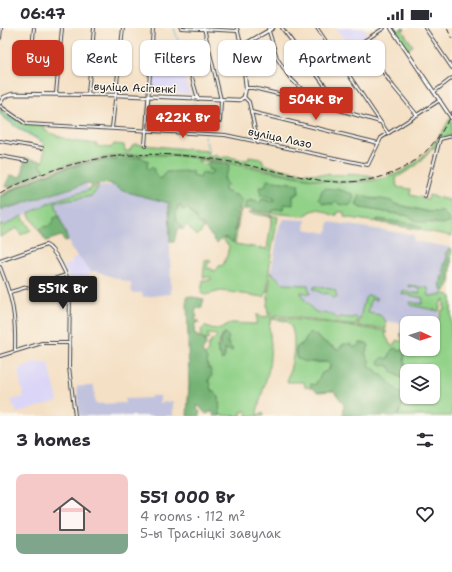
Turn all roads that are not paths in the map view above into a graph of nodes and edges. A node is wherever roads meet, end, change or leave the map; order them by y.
1 (1, 28) edge
2 (34, 28) edge
3 (62, 28) edge
4 (94, 28) edge
5 (123, 28) edge
6 (153, 28) edge
7 (181, 28) edge
8 (204, 28) edge
9 (273, 28) edge
10 (282, 28) edge
11 (317, 28) edge
12 (384, 28) edge
13 (391, 28) edge
14 (425, 28) edge
15 (237, 29) edge
16 (269, 29) edge
17 (0, 38) edge
18 (33, 40) edge
19 (61, 40) edge
20 (240, 40) edge
21 (251, 40) edge
22 (452, 68) edge
23 (57, 76) edge
24 (192, 76) edge
25 (245, 76) edge
26 (452, 78) edge
27 (246, 88) junction
28 (434, 92) junction
29 (56, 94) junction
30 (88, 94) junction
31 (116, 95) junction
32 (149, 96) junction
33 (244, 97) junction
34 (1, 98) edge
35 (198, 99) junction
36 (221, 100) junction
37 (440, 100) junction
38 (0, 103) edge
39 (316, 103) junction
40 (0, 106) edge
41 (344, 111) junction
42 (251, 112) junction
43 (417, 115) junction
44 (452, 118) edge
45 (220, 121) dead end
46 (380, 122) junction
47 (112, 129) junction
48 (146, 130) junction
49 (388, 133) junction
50 (452, 136) edge
51 (0, 141) edge
52 (258, 142) junction
53 (378, 143) junction
54 (145, 146) dead end
55 (42, 148) dead end
56 (0, 156) edge
57 (27, 161) dead end
58 (425, 196) dead end
59 (0, 261) edge
60 (0, 267) edge
61 (66, 275) junction
62 (32, 286) dead end
63 (27, 287) dead end
64 (10, 292) junction
65 (69, 343) junction
66 (15, 351) junction
67 (0, 356) edge
68 (75, 416) edge

1 - 17 street
2 - 18 street
3 - 19 street
4 - 30 street
5 - 31 street
6 - 32 street
7 - 8 street
8 - 15 street
8 - 36 street
9 - 16 street
10 - 41 street
11 - 46 street
12 - 43 street
13 - 28 street
14 - 22 street
15 - 20 street
16 - 21 street
16 - 39 street
23 - 29 street
24 - 35 street
25 - 27 street
26 - 28 street
27 - 33 street
27 - 39 street
28 - 37 street
29 - 30 street, вуліца Асіпенкі
29 - 34 street, вуліца Асіпенкі
30 - 31 street, вуліца Асіпенкі
31 - 32 street, вуліца Асіпенкі
31 - 47 street
32 - 35 street, вуліца Асіпенкі
32 - 48 street
33 - 36 street, вуліца Асіпенкі
33 - 42 street
34 - 38 street, вуліца Асіпенкі
35 - 36 street, вуліца Асіпенкі
36 - 45 street
37 - 43 street
37 - 44 street
39 - 41 street
40 - 47 street, вуліца Лазо
41 - 46 street
42 - 52 street
42 - 53 street
43 - 49 street
46 - 49 street
47 - 48 street, вуліца Лазо
48 - 52 street, вуліца Лазо
48 - 54 street
49 - 53 street
50 - 58 street
51 - 55 street
52 - 53 street, вуліца Лазо
56 - 57 street
59 - 61 street
60 - 64 street
61 - 62 street
61 - 65 street
63 - 64 street
64 - 66 street
65 - 66 street
65 - 68 street
66 - 67 street

